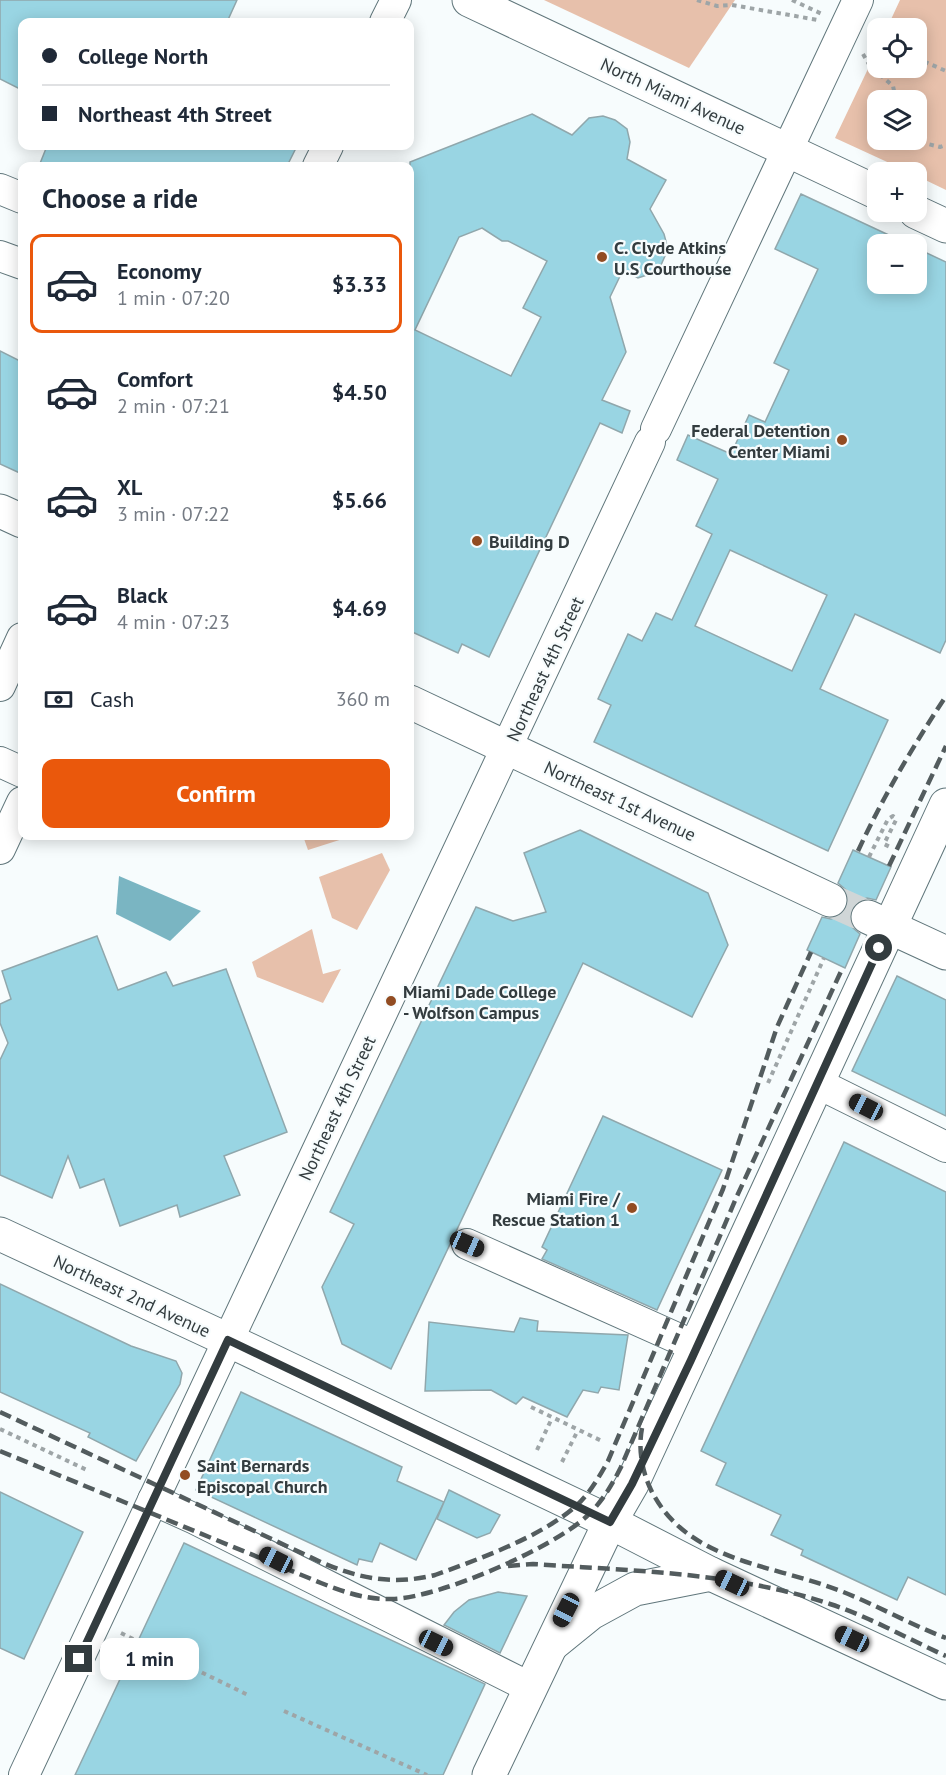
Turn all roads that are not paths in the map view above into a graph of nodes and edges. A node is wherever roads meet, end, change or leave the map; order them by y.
1 (396, 0) edge
2 (469, 0) edge
3 (858, 0) edge
4 (387, 18) edge
5 (787, 150) junction
6 (867, 188) edge
7 (0, 189) edge
8 (18, 196) edge
9 (927, 217) edge
10 (946, 226) edge
11 (0, 256) edge
12 (18, 263) edge
13 (0, 511) edge
14 (18, 519) edge
15 (18, 647) edge
16 (0, 686) edge
17 (414, 704) edge
18 (508, 748) junction
19 (0, 762) edge
20 (18, 770) edge
21 (946, 805) edge
22 (18, 811) edge
23 (0, 849) edge
24 (830, 900) tunnel mouth
25 (878, 922) junction
26 (946, 953) edge
27 (817, 1083) junction
28 (946, 1147) edge
29 (0, 1234) edge
30 (467, 1244) dead end
31 (228, 1340) junction
32 (697, 1347) junction
33 (153, 1500) junction
34 (610, 1522) junction
35 (711, 1574) junction
36 (548, 1648) junction
37 (946, 1683) edge
38 (529, 1688) junction
39 (24, 1775) edge
40 (489, 1775) edge

1 - 4 street
2 - 5 main road, North Miami Avenue
3 - 5 street, Northeast 4th Street
5 - 6 main road, North Miami Avenue
5 - 18 street, Northeast 4th Street
7 - 8 street
9 - 10 main road
11 - 12 street
13 - 14 main road
15 - 16 street
17 - 18 main road, Northeast 1st Avenue
18 - 24 main road, Northeast 1st Avenue
18 - 31 street, Northeast 4th Street
19 - 20 street
21 - 25 main road
22 - 23 street
25 - 26 main road
25 - 27 main road
27 - 28 street
27 - 32 main road
29 - 31 main road, Northeast 2nd Avenue
30 - 32 street
31 - 33 street, Northeast 4th Street
31 - 34 main road, Northeast 2nd Avenue
32 - 34 main road
33 - 38 street
33 - 39 street, Northeast 4th Street
34 - 35 main road, Northeast 2nd Avenue
34 - 36 main road
35 - 36 main road
35 - 37 main road, Northeast 2nd Avenue
36 - 38 main road
38 - 40 main road

